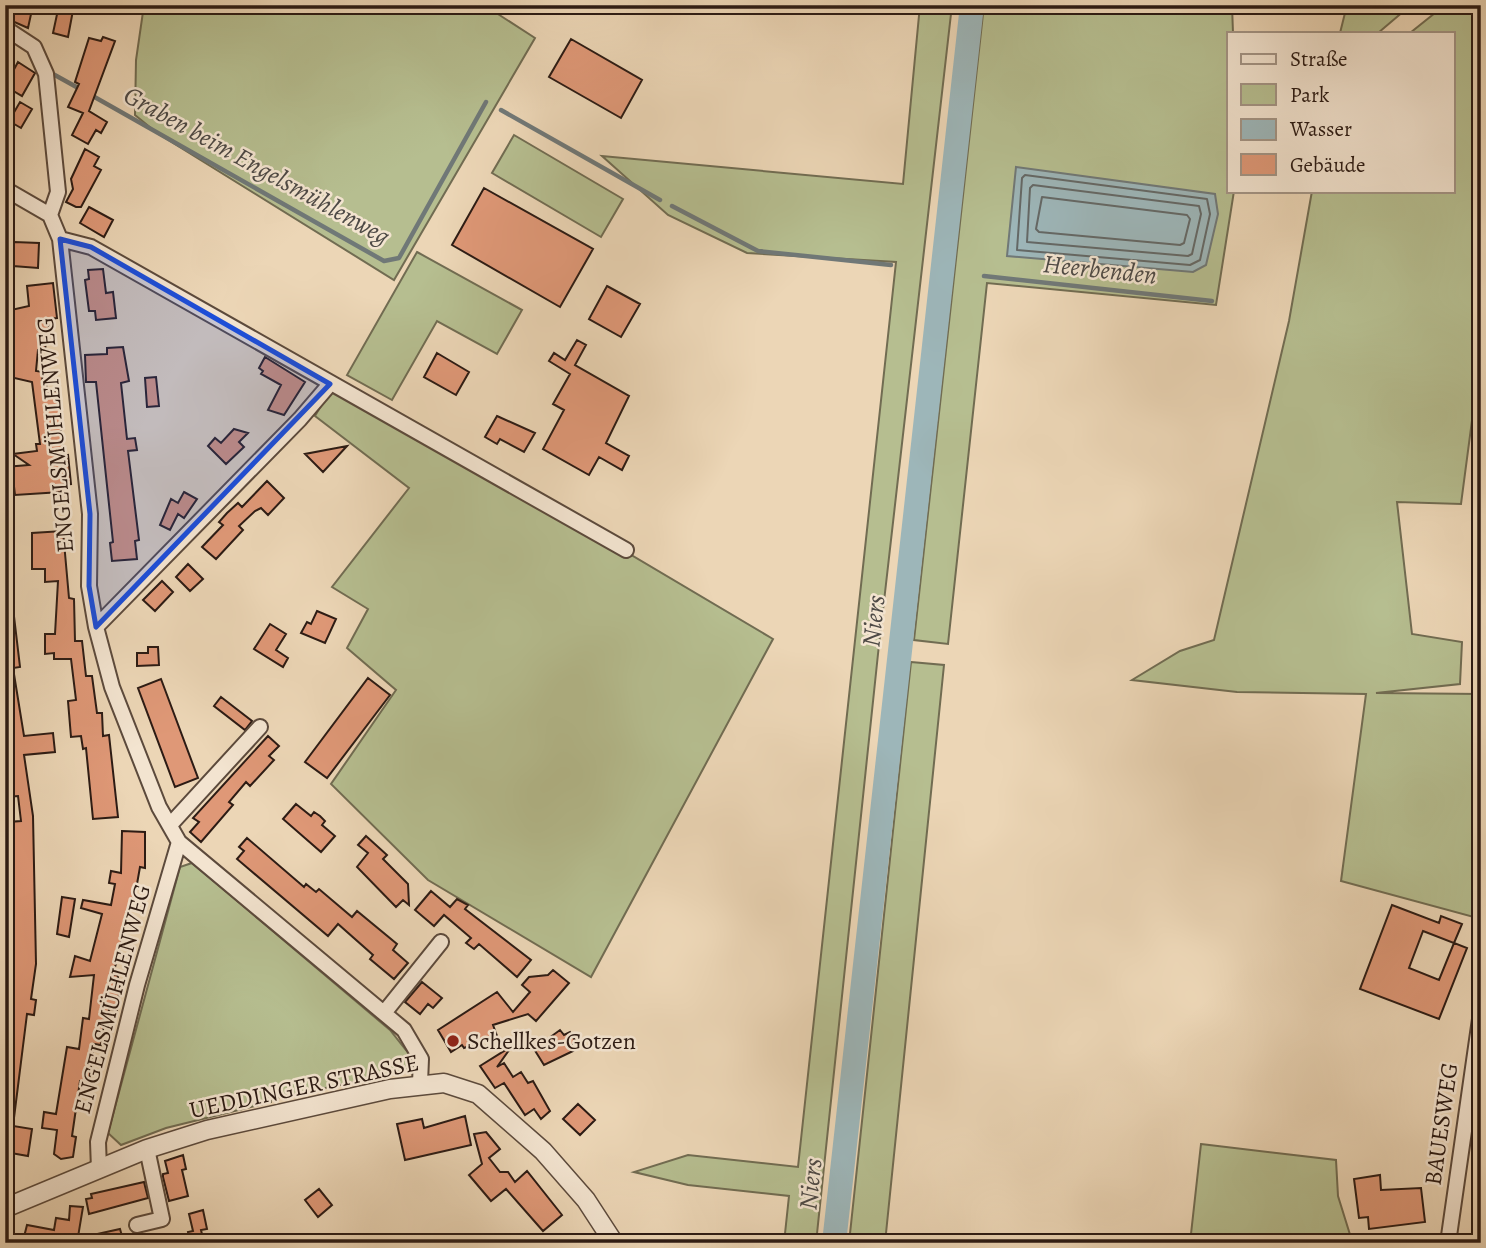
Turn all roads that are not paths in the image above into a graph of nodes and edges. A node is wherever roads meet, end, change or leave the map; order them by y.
1 (5, 29) edge
2 (5, 189) edge
3 (50, 215) junction
4 (60, 239) junction
5 (330, 384) junction
6 (626, 550) dead end
7 (96, 627) junction
8 (260, 727) dead end
9 (170, 825) junction
10 (179, 842) junction
11 (441, 942) dead end
12 (1481, 1012) edge
13 (384, 1013) junction
14 (420, 1083) junction
15 (147, 1149) junction
16 (99, 1169) junction
17 (5, 1208) edge
18 (137, 1225) dead end
19 (614, 1243) edge
20 (1448, 1243) edge

1 - 3 street
2 - 3 street
3 - 4 street, ENGELSMÜHLENWEG
4 - 5 street
4 - 7 street, ENGELSMÜHLENWEG
5 - 6 street
5 - 7 street
7 - 9 street, ENGELSMÜHLENWEG
8 - 9 street
9 - 10 street, ENGELSMÜHLENWEG
10 - 13 street, ENGELSMÜHLENWEG
10 - 16 street, ENGELSMÜHLENWEG
11 - 13 street
12 - 20 street, BAUESWEG
13 - 14 street, ENGELSMÜHLENWEG
14 - 15 street, UEDDINGER STRASSE
14 - 19 street, UEDDINGER STRASSE
15 - 16 street, UEDDINGER STRASSE
15 - 18 street
16 - 17 street, UEDDINGER STRASSE

